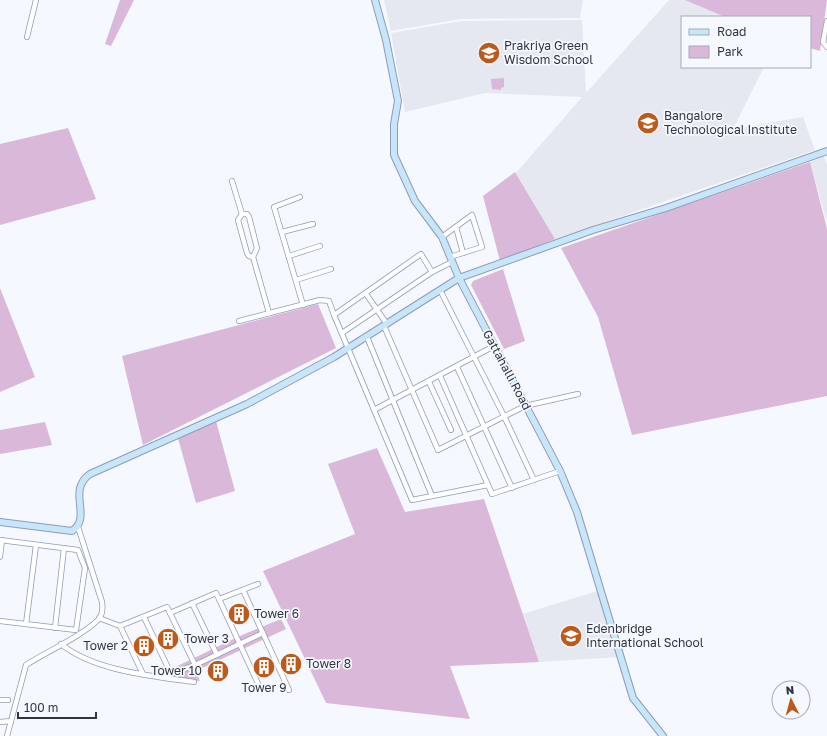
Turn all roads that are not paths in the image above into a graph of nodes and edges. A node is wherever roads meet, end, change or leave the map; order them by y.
1 (36, 0) edge
2 (375, 0) edge
3 (827, 21) edge
4 (27, 37) dead end
5 (827, 47) edge
6 (827, 151) edge
7 (232, 181) dead end
8 (300, 197) dead end
9 (242, 214) junction
10 (313, 224) dead end
11 (456, 227) junction
12 (282, 232) junction
13 (442, 237) junction
14 (320, 246) dead end
15 (463, 253) junction
16 (289, 256) junction
17 (254, 258) junction
18 (451, 260) junction
19 (331, 269) dead end
20 (432, 272) junction
21 (458, 278) junction
22 (296, 280) junction
23 (440, 290) junction
24 (366, 294) junction
25 (303, 304) junction
26 (377, 310) junction
27 (270, 313) junction
28 (334, 315) junction
29 (239, 321) dead end
30 (386, 325) junction
31 (342, 333) junction
32 (367, 337) junction
33 (494, 346) junction
34 (348, 348) junction
35 (475, 357) junction
36 (457, 367) junction
37 (440, 376) junction
38 (429, 382) junction
39 (412, 391) junction
40 (578, 394) dead end
41 (393, 401) junction
42 (525, 406) junction
43 (374, 410) junction
44 (504, 416) junction
45 (484, 427) junction
46 (451, 430) dead end
47 (466, 436) junction
48 (560, 471) junction
49 (534, 480) junction
50 (488, 486) junction
51 (512, 488) junction
52 (432, 496) junction
53 (0, 522) edge
54 (78, 527) junction
55 (1, 540) edge
56 (36, 544) junction
57 (64, 548) junction
58 (0, 557) edge
59 (258, 584) dead end
60 (243, 590) junction
61 (219, 599) junction
62 (192, 603) junction
63 (170, 613) junction
64 (144, 617) junction
65 (100, 618) junction
66 (0, 621) edge
67 (26, 624) junction
68 (120, 626) junction
69 (55, 628) junction
70 (263, 634) junction
71 (61, 644) junction
72 (240, 644) junction
73 (218, 655) junction
74 (195, 665) junction
75 (143, 674) junction
76 (171, 674) junction
77 (161, 678) junction
78 (194, 682) dead end
79 (262, 690) dead end
80 (289, 690) dead end
81 (0, 700) edge
82 (8, 700) dead end
83 (11, 721) junction
84 (0, 722) edge
85 (7, 736) edge
86 (663, 736) edge

1 - 4 street
2 - 13 street, Gattahalli Road
3 - 5 street
6 - 21 street
7 - 9 street
8 - 12 street
9 - 17 street
9 - 17 street
10 - 12 street
11 - 13 street
11 - 15 street
11 - 15 street
12 - 16 street
13 - 18 street, Gattahalli Road
14 - 16 street
15 - 18 street
16 - 22 street
17 - 27 street
18 - 20 street
18 - 21 street, Gattahalli Road
19 - 22 street
20 - 24 street
20 - 26 street
21 - 23 street
21 - 33 street, Gattahalli Road
22 - 25 street
23 - 30 street
23 - 35 street
24 - 26 street
24 - 28 street
25 - 27 street
25 - 28 street
26 - 30 street
26 - 31 street
27 - 29 street
28 - 31 street
30 - 32 street
30 - 39 street
31 - 34 street
32 - 34 street
32 - 41 street
33 - 35 street
33 - 42 street, Gattahalli Road
34 - 43 street
34 - 54 street
35 - 36 street
35 - 44 street
36 - 37 street
36 - 45 street
37 - 38 street
37 - 47 street
38 - 39 street
38 - 46 street
39 - 41 street
39 - 47 street
40 - 42 street
41 - 43 street
41 - 52 street
42 - 44 street
42 - 48 street, Gattahalli Road
43 - 52 street
44 - 45 street
44 - 49 street
45 - 47 street
45 - 51 street
47 - 50 street
48 - 49 street
48 - 86 street, Gattahalli Road
49 - 51 street
50 - 51 street
50 - 52 street
53 - 54 street
54 - 65 street
55 - 56 street
55 - 58 street
56 - 57 street
56 - 67 street
57 - 69 street
57 - 69 street
59 - 60 street
60 - 61 street
60 - 70 street
61 - 62 street
61 - 72 street
62 - 63 street
62 - 73 street
63 - 64 street
63 - 74 street
64 - 68 street
64 - 76 street
65 - 68 street
65 - 71 street
66 - 67 street
67 - 69 street
68 - 75 street
70 - 72 street
70 - 80 street
71 - 75 street
71 - 83 street
72 - 73 street
72 - 79 street
73 - 74 street
74 - 76 street
75 - 77 street
76 - 77 street
77 - 78 street
81 - 82 street
83 - 84 street
83 - 85 street

